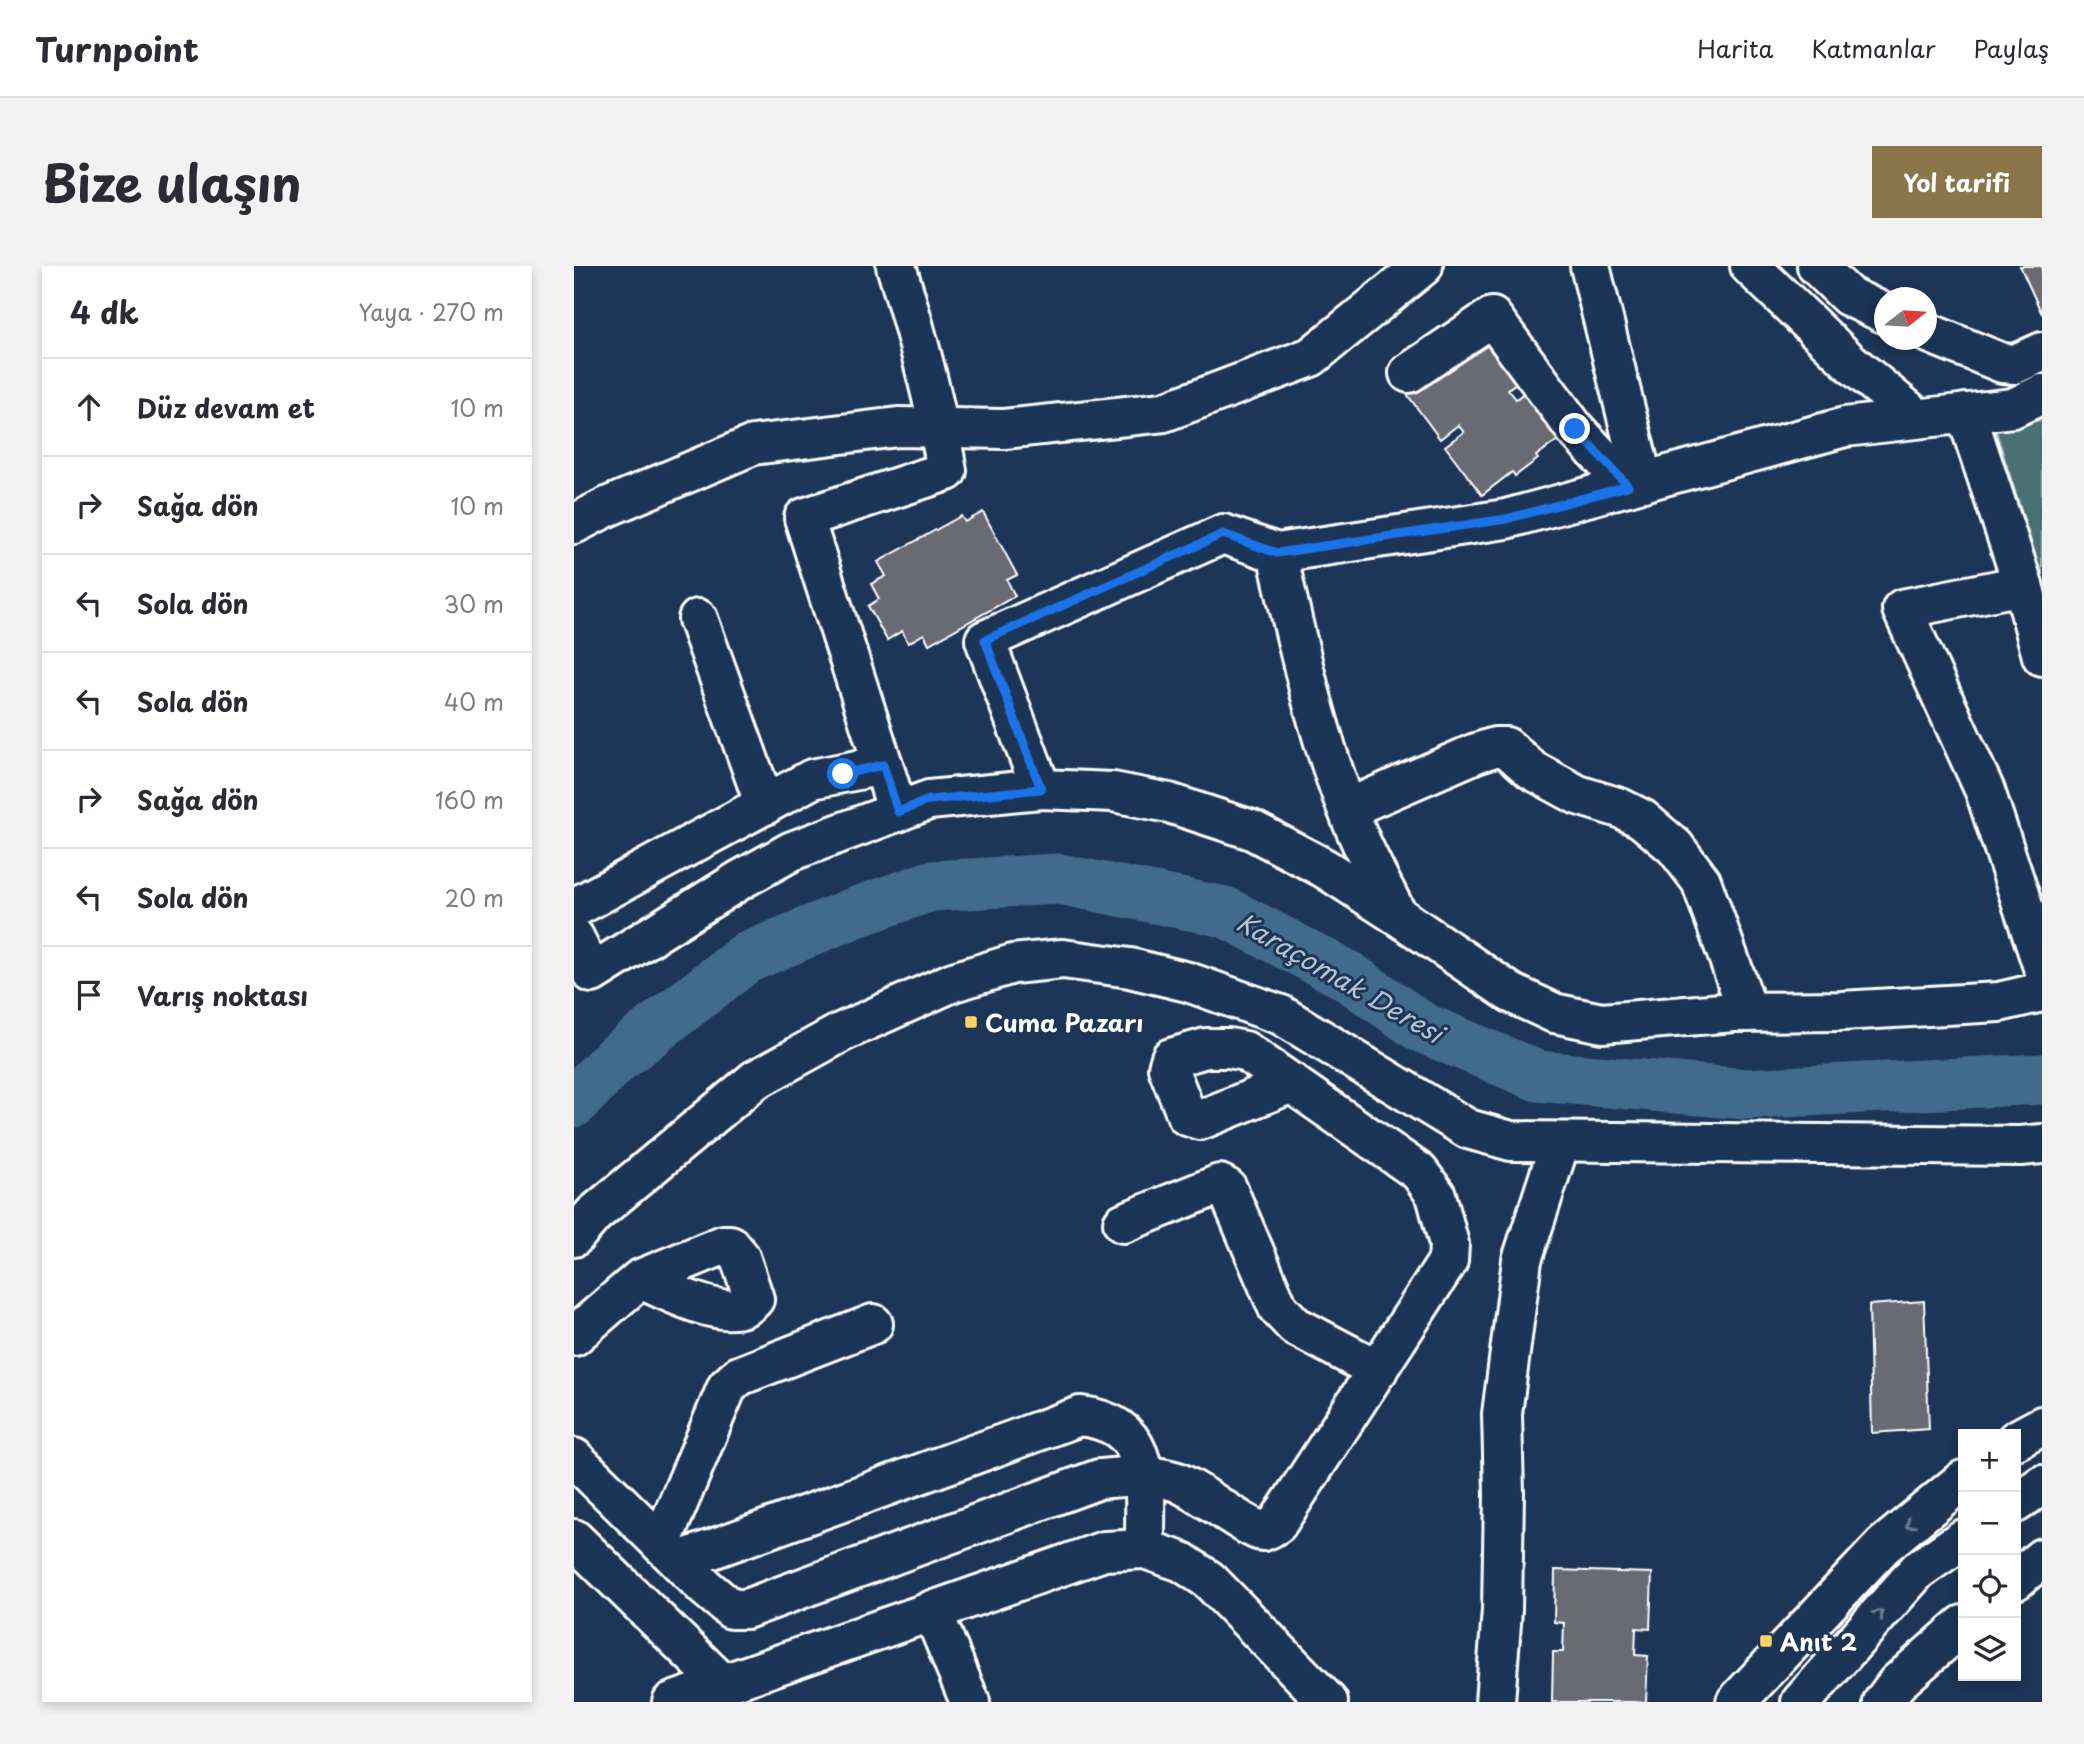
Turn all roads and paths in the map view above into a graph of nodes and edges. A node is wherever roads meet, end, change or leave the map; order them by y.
1 (896, 266) edge
2 (1423, 266) edge
3 (1590, 266) edge
4 (1751, 266) edge
5 (1817, 266) edge
6 (1874, 308) edge
7 (1937, 336) edge
8 (2042, 352) edge
9 (1409, 373) dead end
10 (2042, 394) edge
11 (1966, 412) junction
12 (1916, 417) junction
13 (940, 428) junction
14 (1636, 484) junction
15 (574, 524) edge
16 (1277, 553) junction
17 (2023, 585) junction
18 (698, 620) dead end
19 (2042, 656) edge
20 (883, 765) junction
21 (1041, 789) junction
22 (765, 806) junction
23 (1349, 808) junction
24 (898, 812) junction
25 (574, 908) edge
26 (1397, 915) junction
27 (574, 937) edge
28 (2042, 964) edge
29 (2042, 992) edge
30 (1748, 1012) junction
31 (1292, 1083) dead end
32 (1560, 1143) junction
33 (2042, 1144) edge
34 (1124, 1223) dead end
35 (574, 1237) edge
36 (640, 1279) dead end
37 (873, 1324) dead end
38 (574, 1336) edge
39 (1378, 1370) junction
40 (2042, 1426) edge
41 (2021, 1437) edge
42 (574, 1458) edge
43 (1144, 1474) junction
44 (1958, 1484) edge
45 (2042, 1485) edge
46 (2021, 1500) edge
47 (574, 1539) edge
48 (1958, 1542) edge
49 (1144, 1549) junction
50 (670, 1553) junction
51 (2042, 1558) edge
52 (2021, 1576) edge
53 (932, 1611) junction
54 (1958, 1629) edge
55 (723, 1684) junction
56 (672, 1702) edge
57 (970, 1702) edge
58 (1328, 1702) edge
59 (1495, 1702) edge
60 (1736, 1702) edge
61 (1801, 1702) edge
62 (1883, 1702) edge

1 - 13 main road
2 - 13 main road
3 - 14 main road
4 - 12 main road
5 - 6 main road
7 - 8 main road
9 - 14 main road
10 - 11 main road
11 - 12 main road
11 - 17 main road
12 - 14 main road
13 - 15 main road
13 - 20 main road
14 - 16 main road
16 - 21 main road
16 - 23 main road
17 - 19 main road
17 - 28 main road
18 - 22 main road
20 - 22 main road
20 - 24 main road
21 - 24 main road
21 - 26 main road
22 - 25 main road
23 - 26 main road
23 - 30 main road
24 - 27 main road
26 - 30 main road
29 - 30 main road
31 - 39 main road
32 - 33 main road
32 - 35 main road
32 - 59 main road
34 - 39 main road
36 - 38 main road
37 - 50 main road
39 - 43 main road
40 - 41 main road
42 - 50 main road
43 - 49 main road
43 - 50 main road
43 - 50 main road
44 -> 60 main road
45 - 46 main road
47 - 55 main road
61 -> 48 main road
49 - 53 main road
49 - 58 main road
51 - 52 main road
53 - 55 main road
53 - 57 main road
54 - 62 main road
55 - 56 main road

